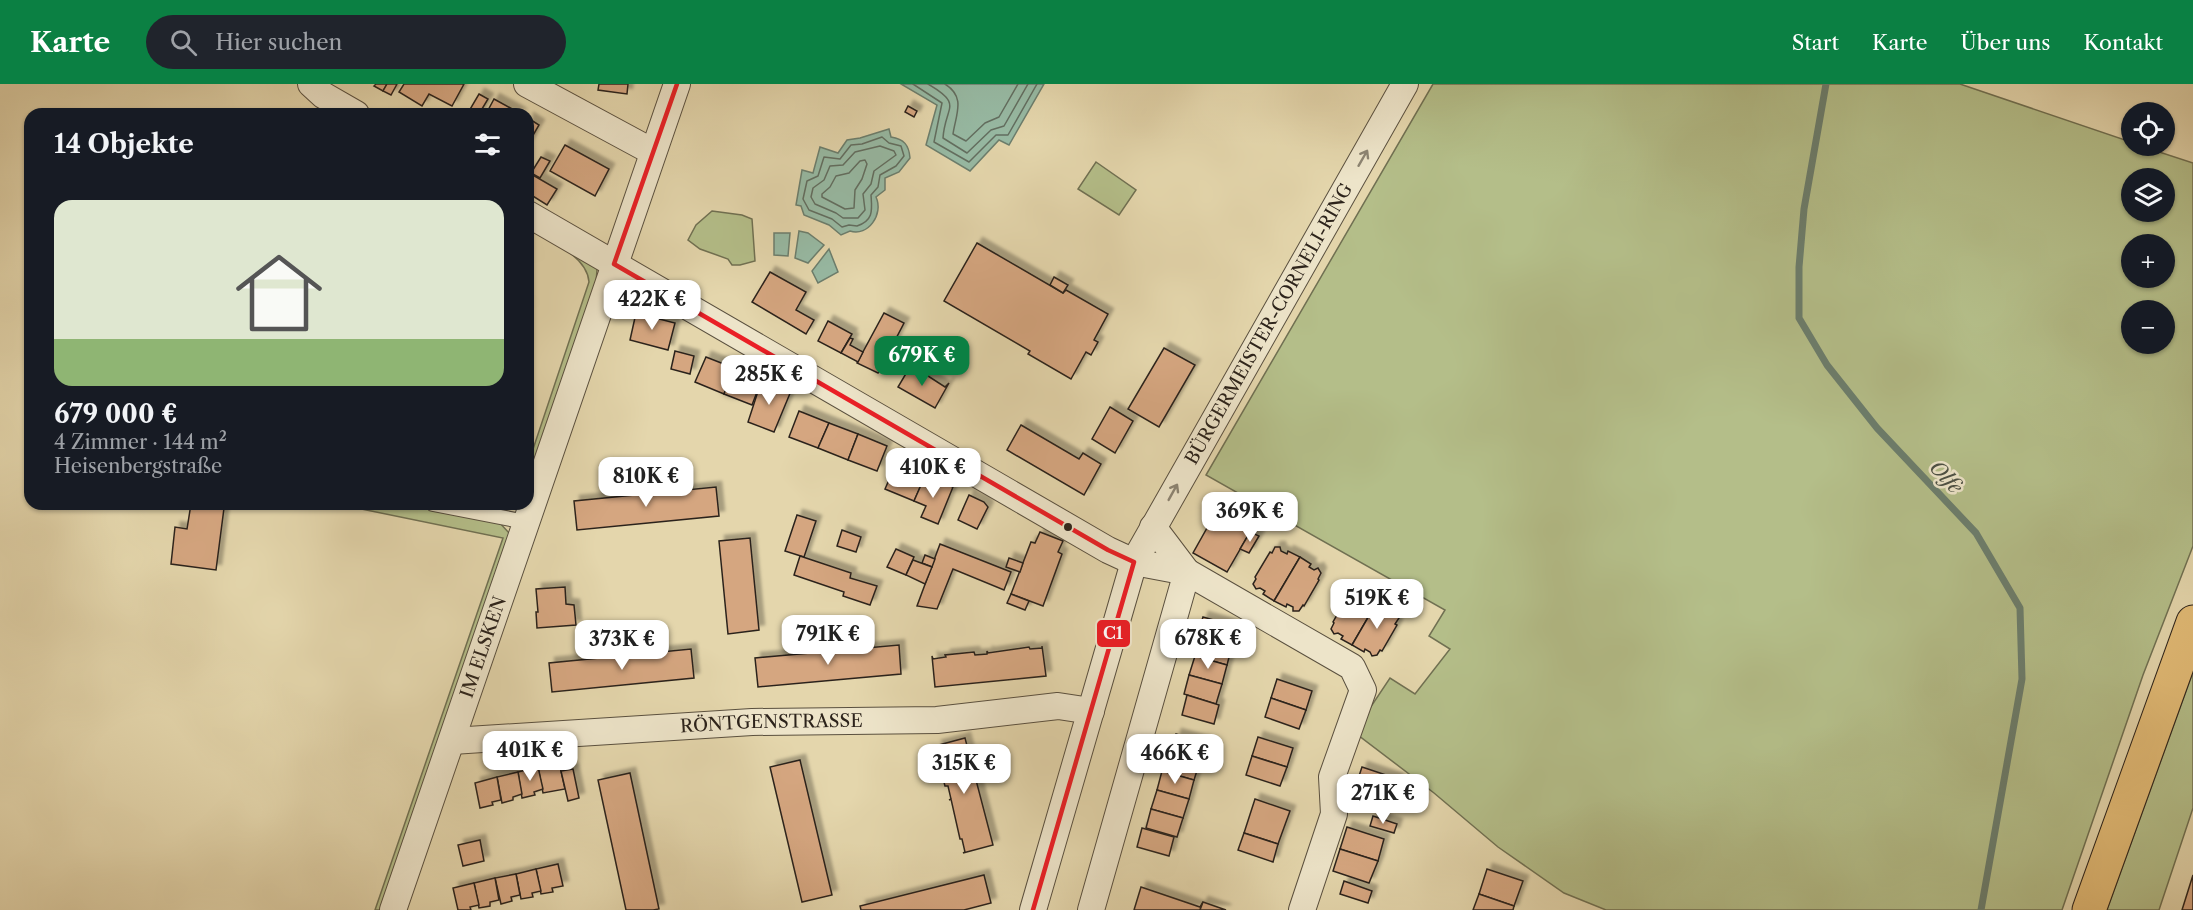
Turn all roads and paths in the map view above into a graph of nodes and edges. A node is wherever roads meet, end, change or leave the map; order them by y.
1 (311, 84) edge
2 (527, 84) edge
3 (677, 84) edge
4 (1405, 84) edge
5 (346, 108) edge
6 (653, 152) junction
7 (534, 217) edge
8 (614, 264) junction
9 (534, 499) edge
10 (464, 510) edge
11 (530, 510) edge
12 (526, 522) junction
13 (1153, 527) junction
14 (1134, 562) junction
15 (1186, 572) junction
16 (2193, 622) edge
17 (1090, 711) junction
18 (452, 741) junction
19 (393, 910) edge
20 (1033, 910) edge
21 (1091, 910) edge
22 (1302, 910) edge
23 (2089, 910) edge

1 - 5 street
2 - 6 street
3 - 6 street, IM ELSKEN
13 -> 4 street, BÜRGERMEISTER-CORNELI-RING
6 - 8 street, IM ELSKEN
7 - 8 street
8 - 9 street, IM ELSKEN
8 - 14 street
10 - 12 lane
11 - 12 street, IM ELSKEN
12 - 18 street, IM ELSKEN
13 - 14 street, BÜRGERMEISTER-CORNELI-RING
13 - 15 street
14 - 15 street
14 - 17 street, BÜRGERMEISTER-CORNELI-RING
15 - 21 street
15 - 22 street
16 - 23 main road
17 - 18 street, RÖNTGENSTRASSE
17 - 20 street, BÜRGERMEISTER-CORNELI-RING
18 - 19 street, IM ELSKEN

